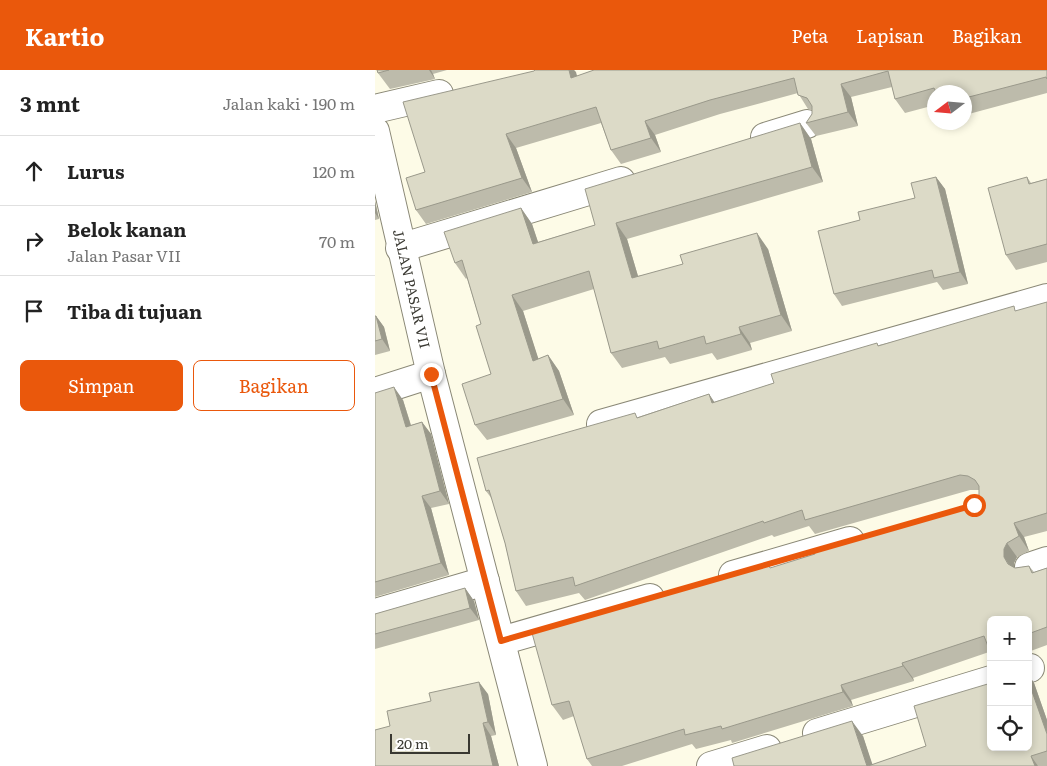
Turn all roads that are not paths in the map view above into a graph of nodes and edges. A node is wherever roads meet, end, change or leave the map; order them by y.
1 (462, 89) edge
2 (375, 109) edge
3 (807, 124) edge
4 (375, 131) edge
5 (741, 144) edge
6 (645, 174) edge
7 (400, 248) junction
8 (1047, 298) edge
9 (431, 374) junction
10 (375, 392) edge
11 (579, 430) edge
12 (483, 458) edge
13 (454, 466) junction
14 (870, 535) edge
15 (485, 581) junction
16 (709, 581) edge
17 (671, 592) edge
18 (375, 613) edge
19 (501, 641) junction
20 (987, 681) edge
21 (533, 766) edge
22 (711, 766) edge

1 - 2 street
3 - 5 street
4 - 7 street, JALAN PASAR VII
6 - 7 street
7 - 9 street, JALAN PASAR VII
8 - 11 street
9 - 10 street
9 - 13 street, JALAN PASAR VII
12 - 13 street
13 - 15 street, JALAN PASAR VII
14 - 16 street
15 - 18 street
15 - 19 street, JALAN PASAR VII
17 - 19 street
19 - 21 street, JALAN PASAR VII
20 - 22 street

